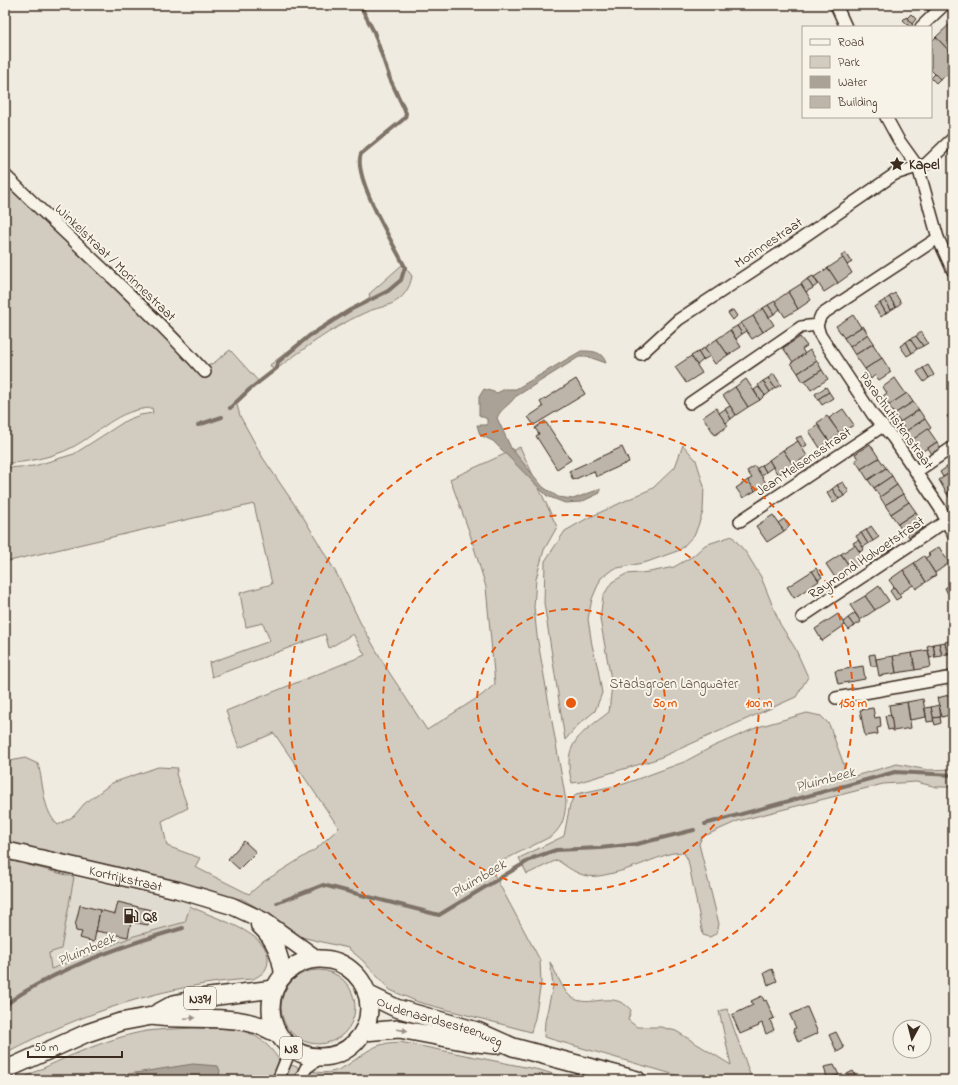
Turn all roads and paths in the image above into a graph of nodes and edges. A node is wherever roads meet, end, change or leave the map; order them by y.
1 (836, 5) edge
2 (944, 5) edge
3 (846, 26) edge
4 (922, 26) edge
5 (887, 118) edge
6 (953, 138) edge
7 (918, 167) junction
8 (5, 175) edge
9 (938, 238) junction
10 (953, 271) edge
11 (817, 325) junction
12 (641, 354) dead end
13 (205, 372) dead end
14 (690, 402) dead end
15 (883, 426) junction
16 (953, 447) edge
17 (916, 472) junction
18 (740, 521) dead end
19 (946, 521) junction
20 (953, 534) edge
21 (802, 617) dead end
22 (953, 677) edge
23 (836, 698) dead end
24 (5, 850) edge
25 (245, 912) junction
26 (317, 959) junction
27 (283, 974) junction
28 (274, 989) junction
29 (367, 994) junction
30 (152, 1016) junction
31 (276, 1032) junction
32 (364, 1032) junction
33 (514, 1047) junction
34 (291, 1048) junction
35 (320, 1058) junction
36 (5, 1070) edge
37 (278, 1080) edge
38 (300, 1080) edge
39 (637, 1080) edge

1 - 3 street
2 - 4 street
5 - 7 street
6 - 7 street, Morinnestraat
7 - 9 street
7 - 12 street, Morinnestraat
8 - 13 street, Winkelstraat / Morinnestraat
9 - 10 street
9 - 11 street
11 - 14 street
11 - 15 street, Parachutistenstraat
15 - 17 street, Parachutistenstraat
15 - 18 street, Jean Melsensstraat
16 - 17 street
17 - 19 street, Parachutistenstraat
19 - 20 street, Parachutistenstraat
19 - 21 street, Raymond Holvoetstraat
22 - 23 street
24 - 25 main road, Kortrijkstraat / N8
25 - 26 main road, Kortrijkstraat / N8
25 - 27 main road, Kortrijkstraat / N8
26 - 27 main road, N8
26 - 29 main road, N8
27 - 28 main road, N8
28 - 30 main road, N391
28 - 31 main road, N8
29 - 32 main road, N8
29 - 33 main road, Oudenaardsesteenweg
30 -> 31 main road, N391
30 - 36 main road, N391
31 - 34 main road, N8
32 -> 33 main road, Oudenaardsesteenweg
32 - 35 main road, N8
33 - 39 main road, Oudenaardsesteenweg
34 - 35 main road, N8
34 - 37 street
35 - 38 street

